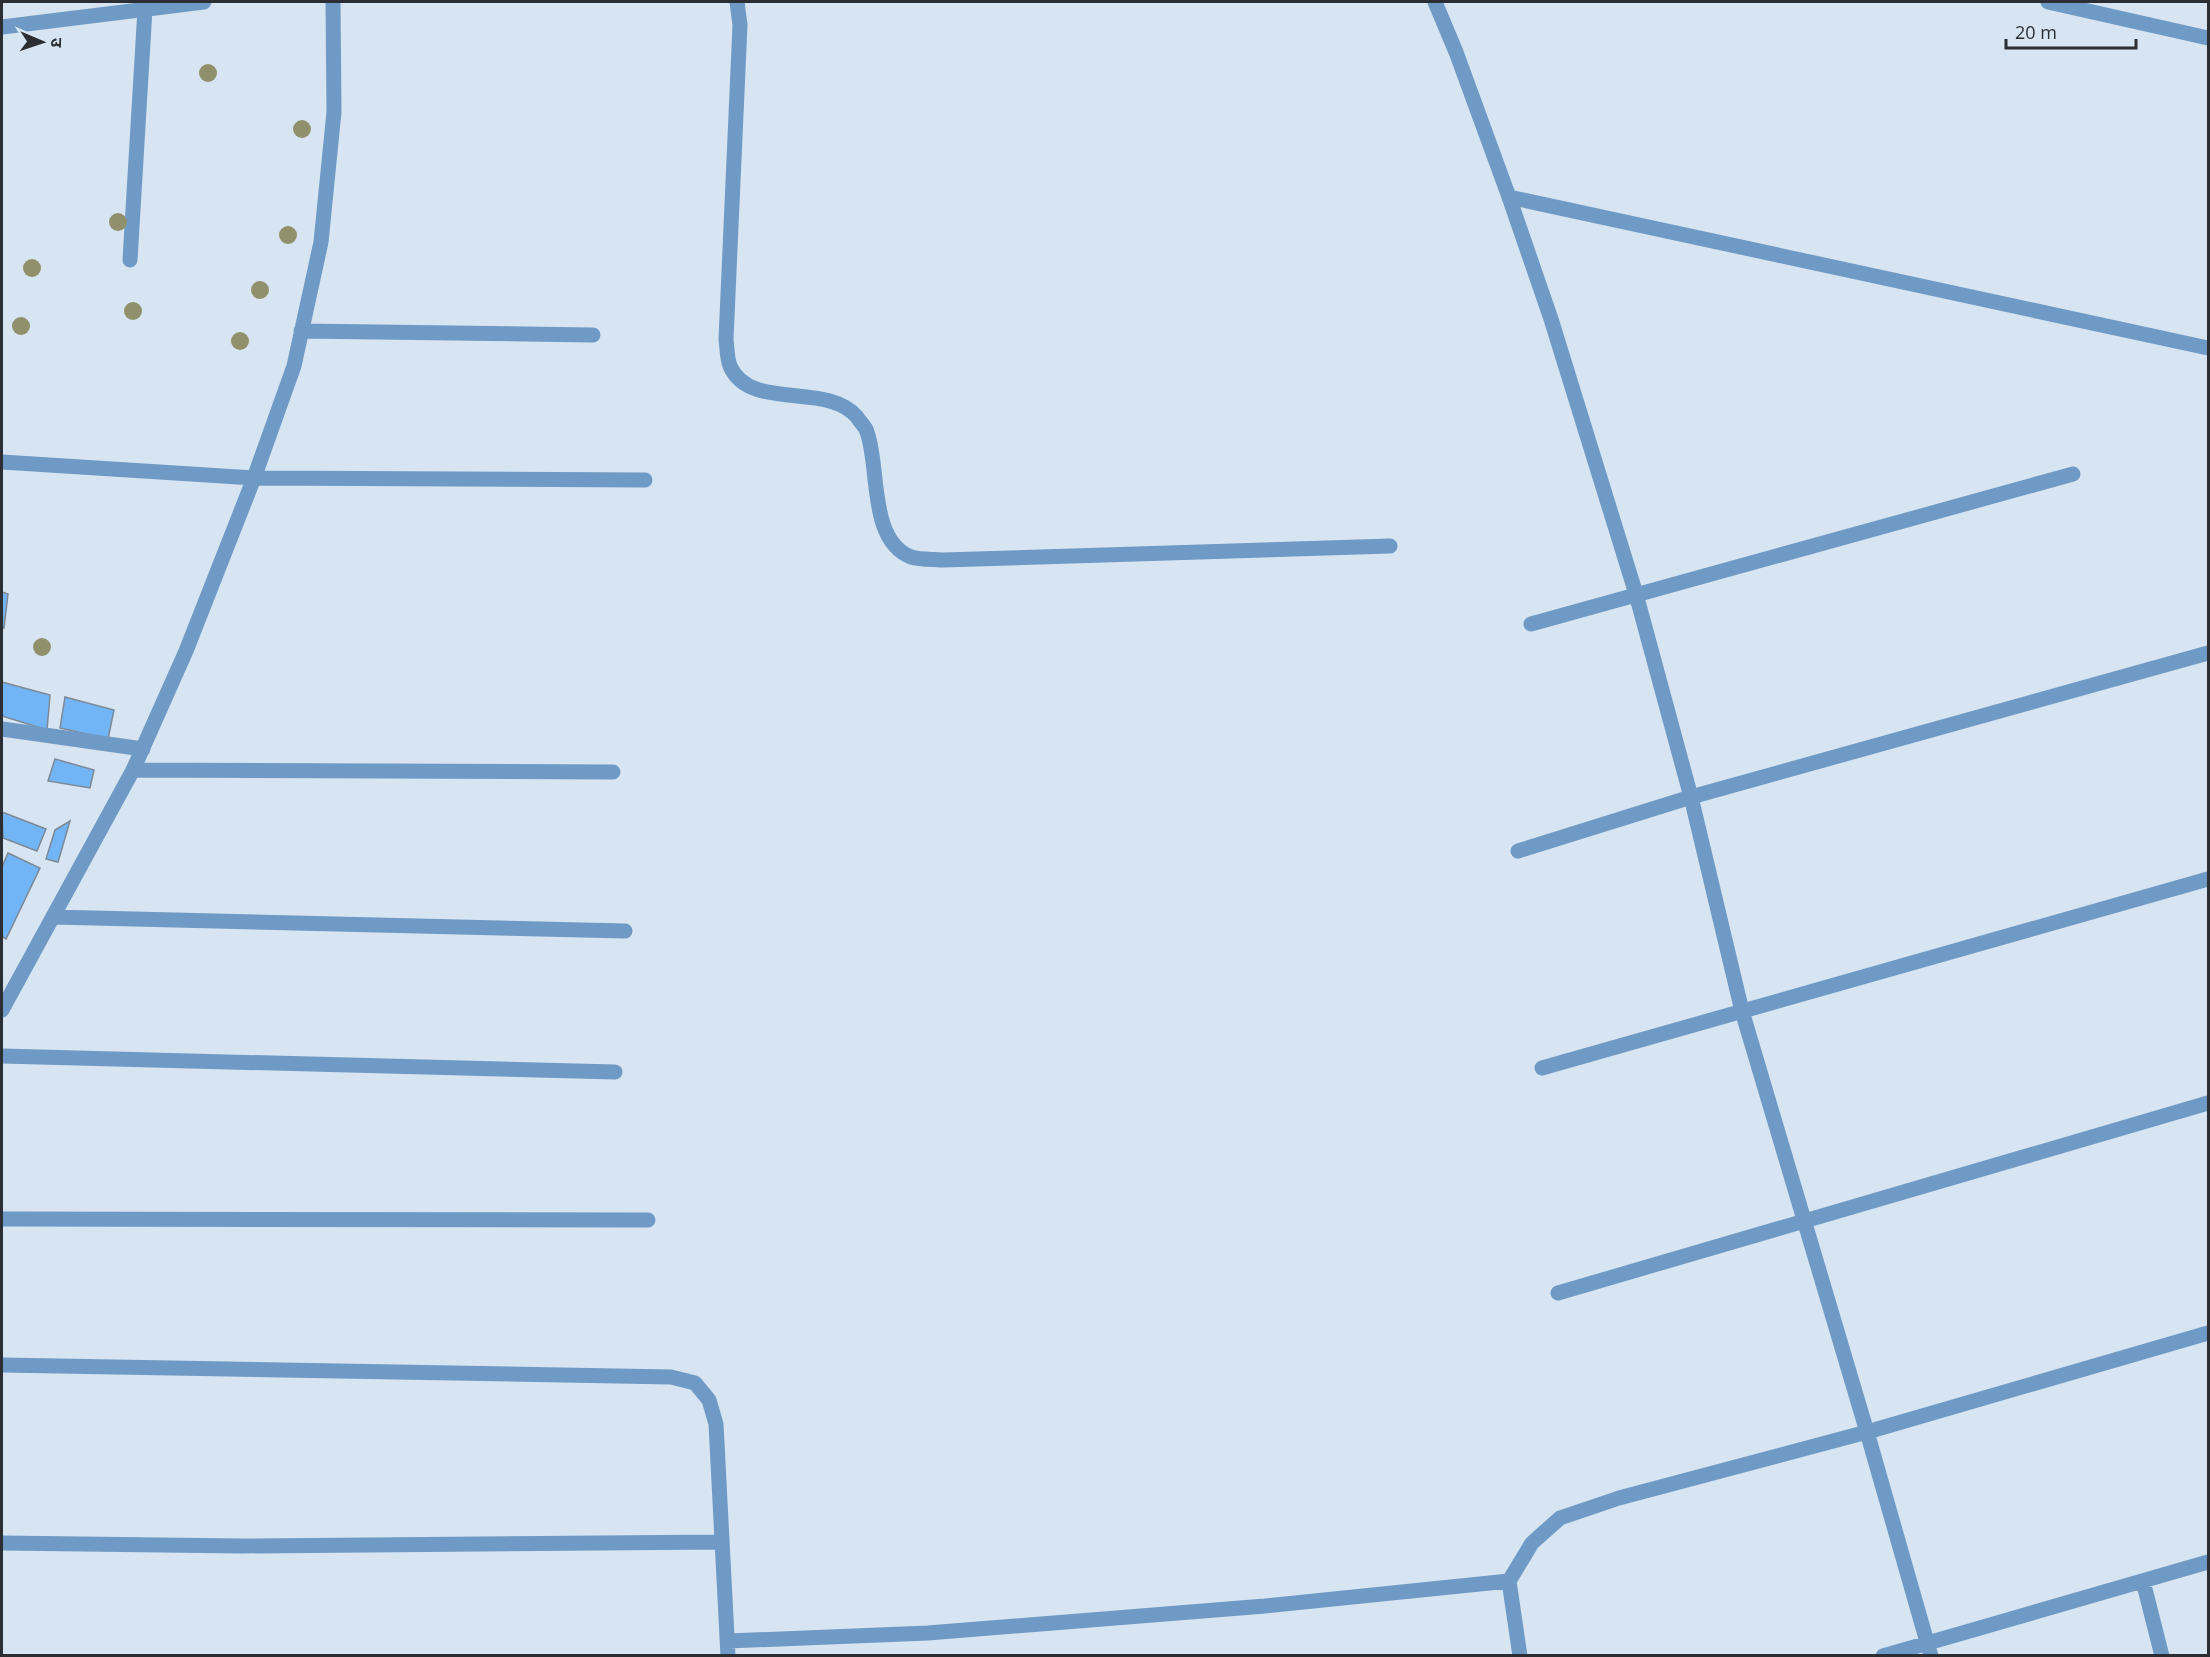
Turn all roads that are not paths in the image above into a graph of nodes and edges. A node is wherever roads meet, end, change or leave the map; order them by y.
1 (204, 2) edge
2 (333, 2) edge
3 (737, 2) edge
4 (1435, 2) edge
5 (2049, 2) edge
6 (145, 9) junction
7 (2, 27) edge
8 (2208, 38) edge
9 (1509, 197) junction
10 (130, 260) dead end
11 (301, 331) junction
12 (593, 336) dead end
13 (2208, 348) edge
14 (2, 462) edge
15 (2073, 474) dead end
16 (254, 478) junction
17 (645, 480) dead end
18 (1390, 546) dead end
19 (1636, 594) junction
20 (1531, 624) dead end
21 (2208, 653) edge
22 (2, 729) edge
23 (143, 748) junction
24 (133, 770) junction
25 (613, 772) dead end
26 (1691, 797) junction
27 (1518, 851) dead end
28 (2208, 879) edge
29 (53, 917) junction
30 (625, 932) dead end
31 (2, 1010) edge
32 (1742, 1011) junction
33 (2, 1056) edge
34 (1542, 1068) dead end
35 (615, 1072) dead end
36 (2208, 1103) edge
37 (2, 1219) edge
38 (648, 1220) dead end
39 (1805, 1222) junction
40 (1558, 1293) dead end
41 (2208, 1333) edge
42 (2, 1365) edge
43 (1867, 1432) junction
44 (722, 1542) junction
45 (2, 1543) edge
46 (2208, 1562) edge
47 (1509, 1581) junction
48 (2143, 1581) junction
49 (728, 1648) edge
50 (1929, 1650) edge
51 (1520, 1656) edge
52 (1883, 1656) edge
53 (2162, 1656) edge

1 - 6 street
2 - 11 street
3 - 18 street
4 - 9 street
5 - 8 street
6 - 7 street
6 - 10 street
9 - 13 street
9 - 19 street
11 - 12 street
11 - 16 street
14 - 16 street
15 - 19 street
16 - 17 street
16 - 23 street
19 - 20 street
19 - 26 street
21 - 26 street
22 - 23 street
23 - 24 street
24 - 25 street
24 - 29 street
26 - 27 street
26 - 32 street
28 - 32 street
29 - 30 street
29 - 31 street
32 - 34 street
32 - 39 street
33 - 35 street
36 - 39 street
37 - 38 street
39 - 40 street
39 - 43 street
41 - 43 street
42 - 44 street
43 - 47 street
43 - 50 street
44 - 45 street
44 - 49 street
46 - 48 street
47 - 49 street
47 - 51 street
48 - 50 street
48 - 53 street
50 - 52 street

